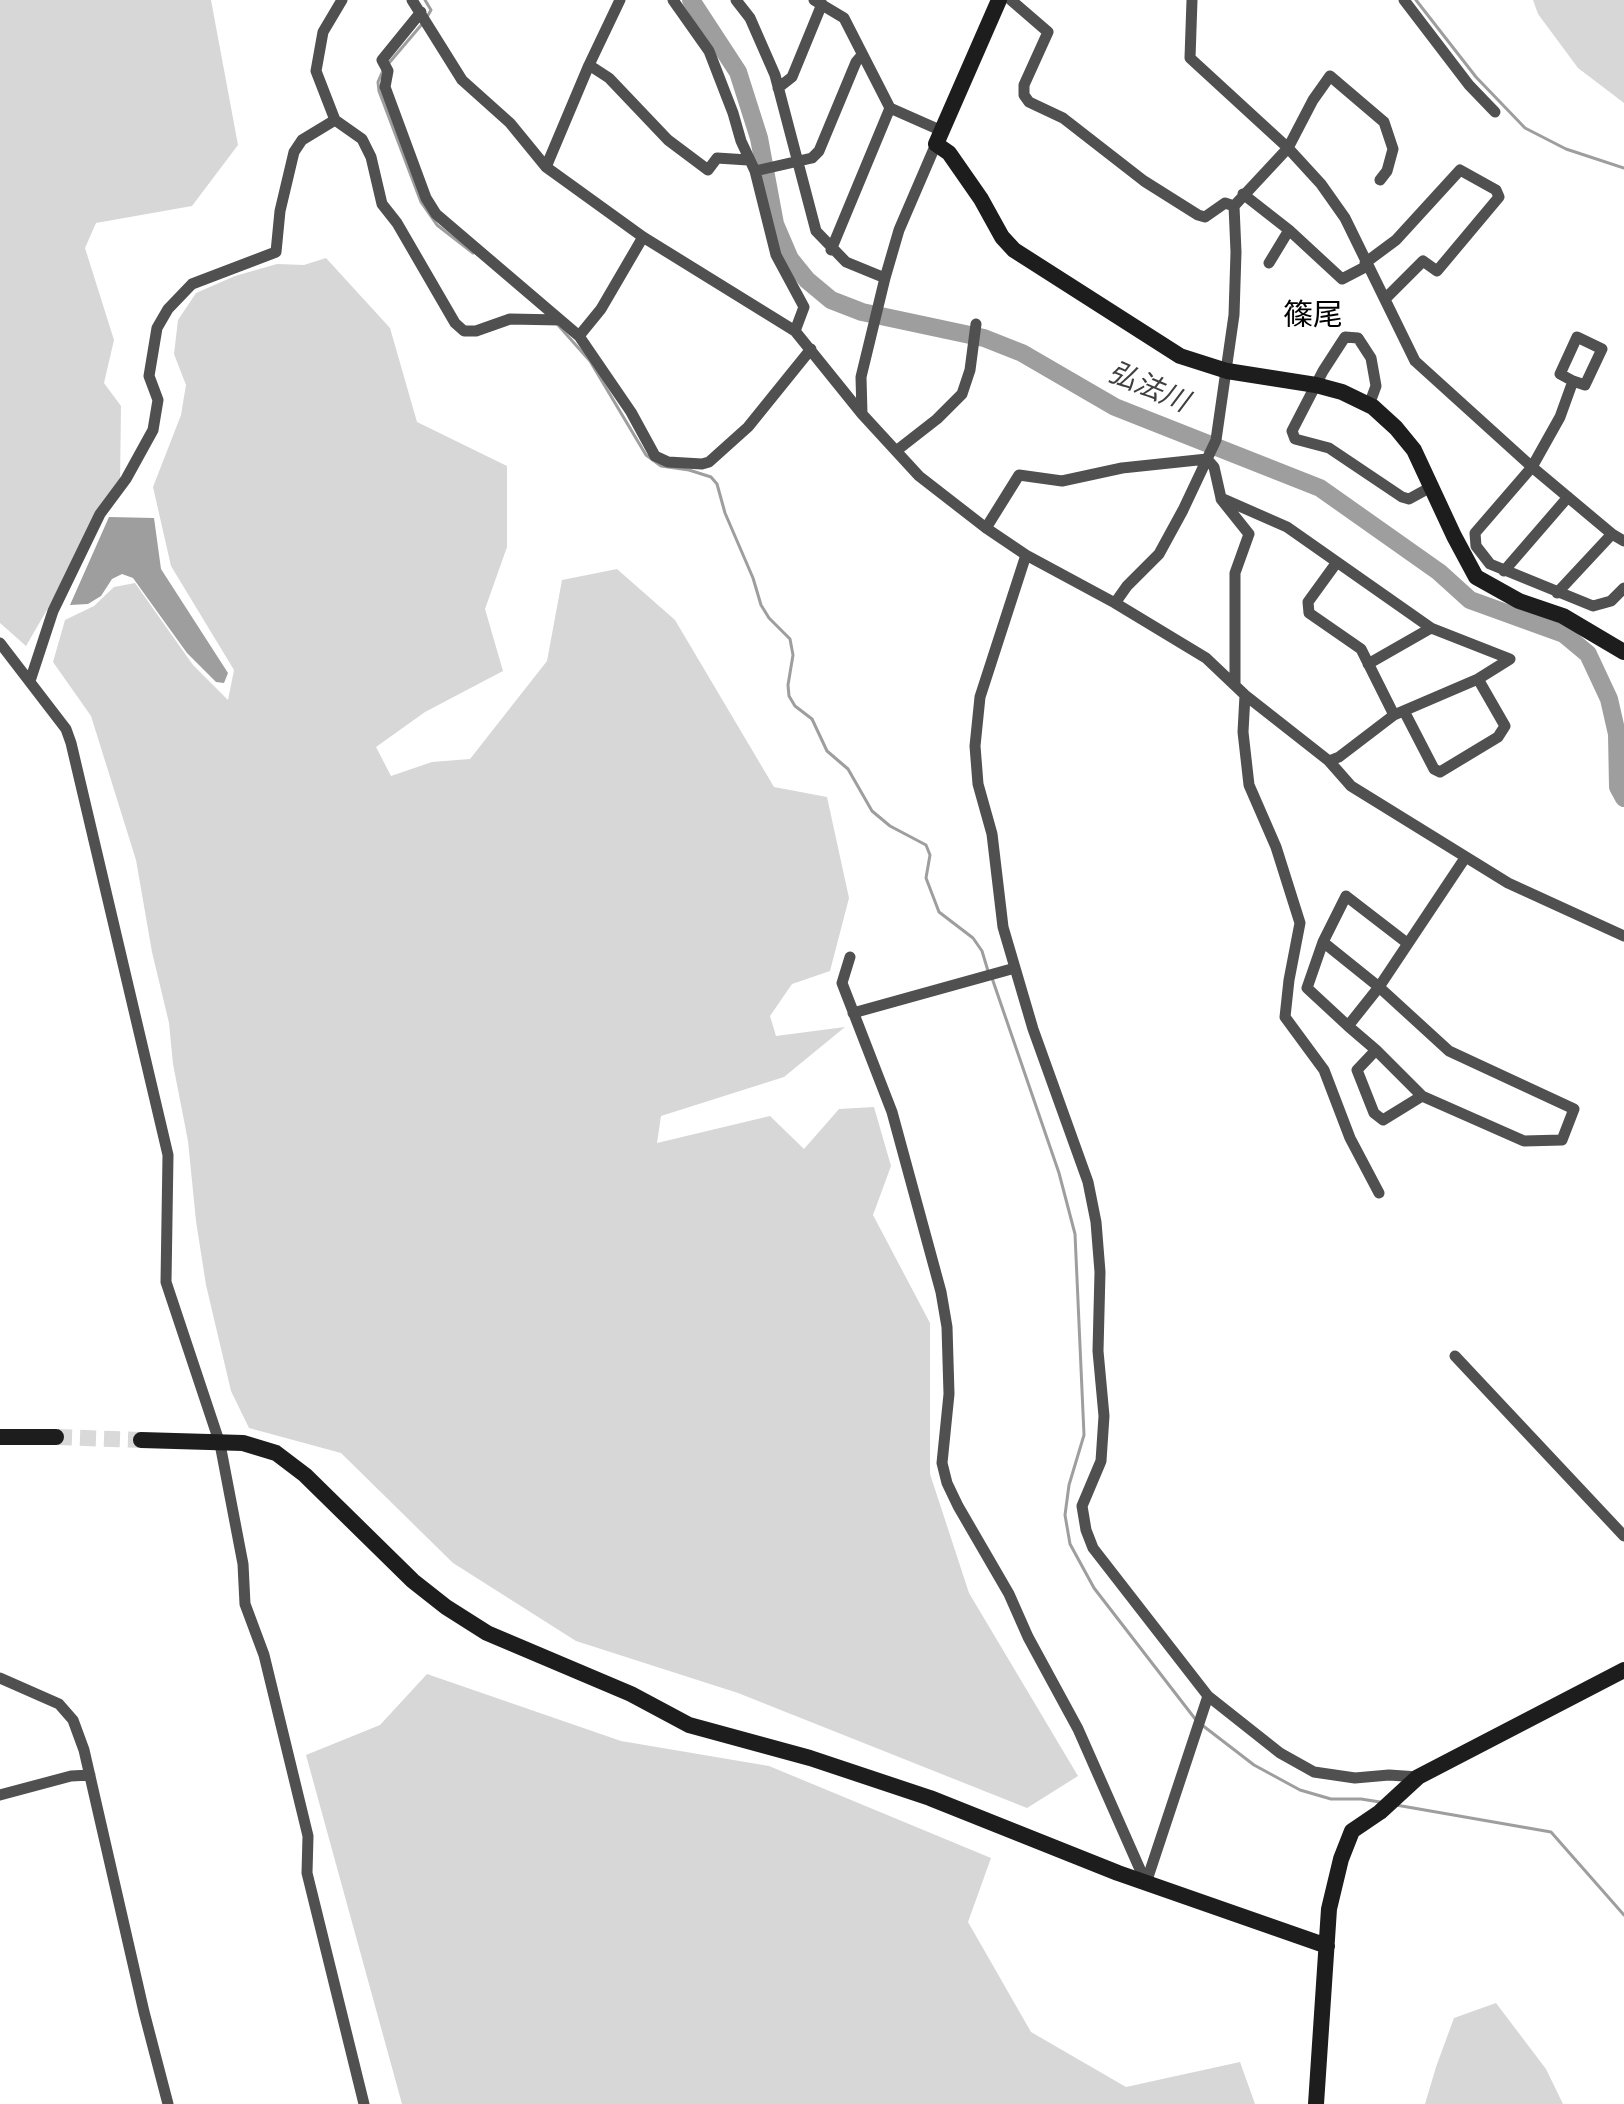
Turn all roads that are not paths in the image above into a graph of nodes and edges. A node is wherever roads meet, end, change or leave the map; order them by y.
1 (342, 0) edge
2 (412, 0) edge
3 (620, 0) edge
4 (673, 0) edge
5 (736, 0) edge
6 (999, 0) edge
7 (1011, 0) edge
8 (1192, 0) edge
9 (1404, 0) edge
10 (818, 2) edge
11 (421, 12) junction
12 (862, 55) junction
13 (589, 65) junction
14 (778, 88) junction
15 (890, 108) junction
16 (1495, 112) dead end
17 (335, 120) junction
18 (939, 137) junction
19 (1288, 148) junction
20 (748, 160) junction
21 (797, 161) junction
22 (546, 167) junction
23 (755, 171) junction
24 (1380, 180) dead end
25 (1243, 194) junction
26 (1234, 206) junction
27 (1289, 230) junction
28 (643, 237) junction
29 (831, 250) junction
30 (1269, 263) dead end
31 (1366, 265) junction
32 (885, 278) junction
33 (1385, 299) junction
34 (560, 320) junction
35 (976, 324) dead end
36 (795, 331) junction
37 (579, 336) junction
38 (811, 349) junction
39 (1227, 371) junction
40 (1573, 381) dead end
41 (1316, 385) junction
42 (1369, 405) junction
43 (862, 414) junction
44 (896, 451) junction
45 (1209, 456) junction
46 (1532, 467) junction
47 (1431, 487) junction
48 (1568, 497) junction
49 (1221, 498) junction
50 (986, 528) junction
51 (1612, 534) junction
52 (1624, 541) edge
53 (1026, 555) junction
54 (1337, 562) junction
55 (1504, 571) junction
56 (1624, 588) edge
57 (1557, 593) junction
58 (1115, 603) junction
59 (1431, 628) junction
60 (0, 643) edge
61 (1624, 652) edge
62 (1368, 664) junction
63 (1478, 679) junction
64 (30, 681) junction
65 (1235, 684) junction
66 (1245, 695) junction
67 (1399, 713) junction
68 (1329, 761) junction
69 (1465, 858) junction
70 (1624, 936) edge
71 (1323, 942) junction
72 (1407, 943) junction
73 (850, 957) dead end
74 (1015, 968) junction
75 (1379, 987) junction
76 (853, 1013) junction
77 (1348, 1026) junction
78 (1376, 1050) junction
79 (1422, 1096) junction
80 (1379, 1193) dead end
81 (1455, 1356) dead end
82 (56, 1437) tunnel mouth
83 (3, 1438) edge
84 (141, 1440) tunnel mouth
85 (220, 1444) junction
86 (1624, 1536) edge
87 (1624, 1670) edge
88 (0, 1678) edge
89 (1208, 1696) junction
90 (90, 1775) junction
91 (1418, 1777) junction
92 (0, 1795) edge
93 (1146, 1883) junction
94 (1327, 1946) junction
95 (168, 2104) edge
96 (364, 2104) edge
97 (1316, 2104) edge

1 - 17 street
2 - 11 street
3 - 13 street
4 - 20 street
5 - 14 street
6 - 18 street
7 - 26 street
8 - 19 street
9 - 16 street
10 - 12 street
10 - 14 street
11 - 22 street
11 - 34 street
12 - 15 street
12 - 21 street
13 - 20 street
13 - 22 street
14 - 21 street
15 - 18 street
15 - 29 street
17 - 34 street
17 - 64 street
18 - 32 street
18 - 39 street
19 - 24 street
19 - 25 street
19 - 31 street
20 - 23 street
21 - 23 street
21 - 29 street
22 - 28 street
23 - 36 street
25 - 26 street
25 - 27 street
26 - 39 street
27 - 30 street
27 - 31 street
28 - 36 street
28 - 37 street
29 - 32 street
31 - 33 street
31 - 33 street
32 - 43 street
33 - 46 street
34 - 37 street
35 - 44 street
36 - 38 street
37 - 38 street
38 - 43 street
39 - 41 street
39 - 45 street
40 - 46 street
41 - 42 street
41 - 42 street
41 - 47 street
42 - 47 street
43 - 44 street
44 - 50 street
45 - 49 street
45 - 50 street
45 - 58 street
46 - 48 street
46 - 55 street
47 - 61 street
48 - 51 street
48 - 55 street
49 - 54 street
49 - 65 street
50 - 53 street
51 - 52 street
51 - 57 street
53 - 58 street
53 - 74 street
54 - 59 street
54 - 62 street
55 - 57 street
56 - 57 street
58 - 65 street
59 - 62 street
59 - 63 street
60 - 64 street
62 - 67 street
63 - 67 street
63 - 67 street
64 - 85 street
65 - 66 street
66 - 68 street
66 - 80 street
67 - 68 street
68 - 69 street
69 - 70 street
69 - 72 street
71 - 72 street
71 - 75 street
71 - 77 street
72 - 75 street
73 - 76 street
74 - 76 street
74 - 89 street
75 - 77 street
75 - 79 street
76 - 93 street
77 - 78 street
78 - 79 street
78 - 79 street
81 - 86 street
82 - 83 street
84 - 85 street
85 - 93 street
85 - 96 street
87 - 91 street
88 - 90 street
89 - 91 street
89 - 93 street
90 - 92 street
90 - 95 street
91 - 94 street
93 - 94 street
94 - 97 street

